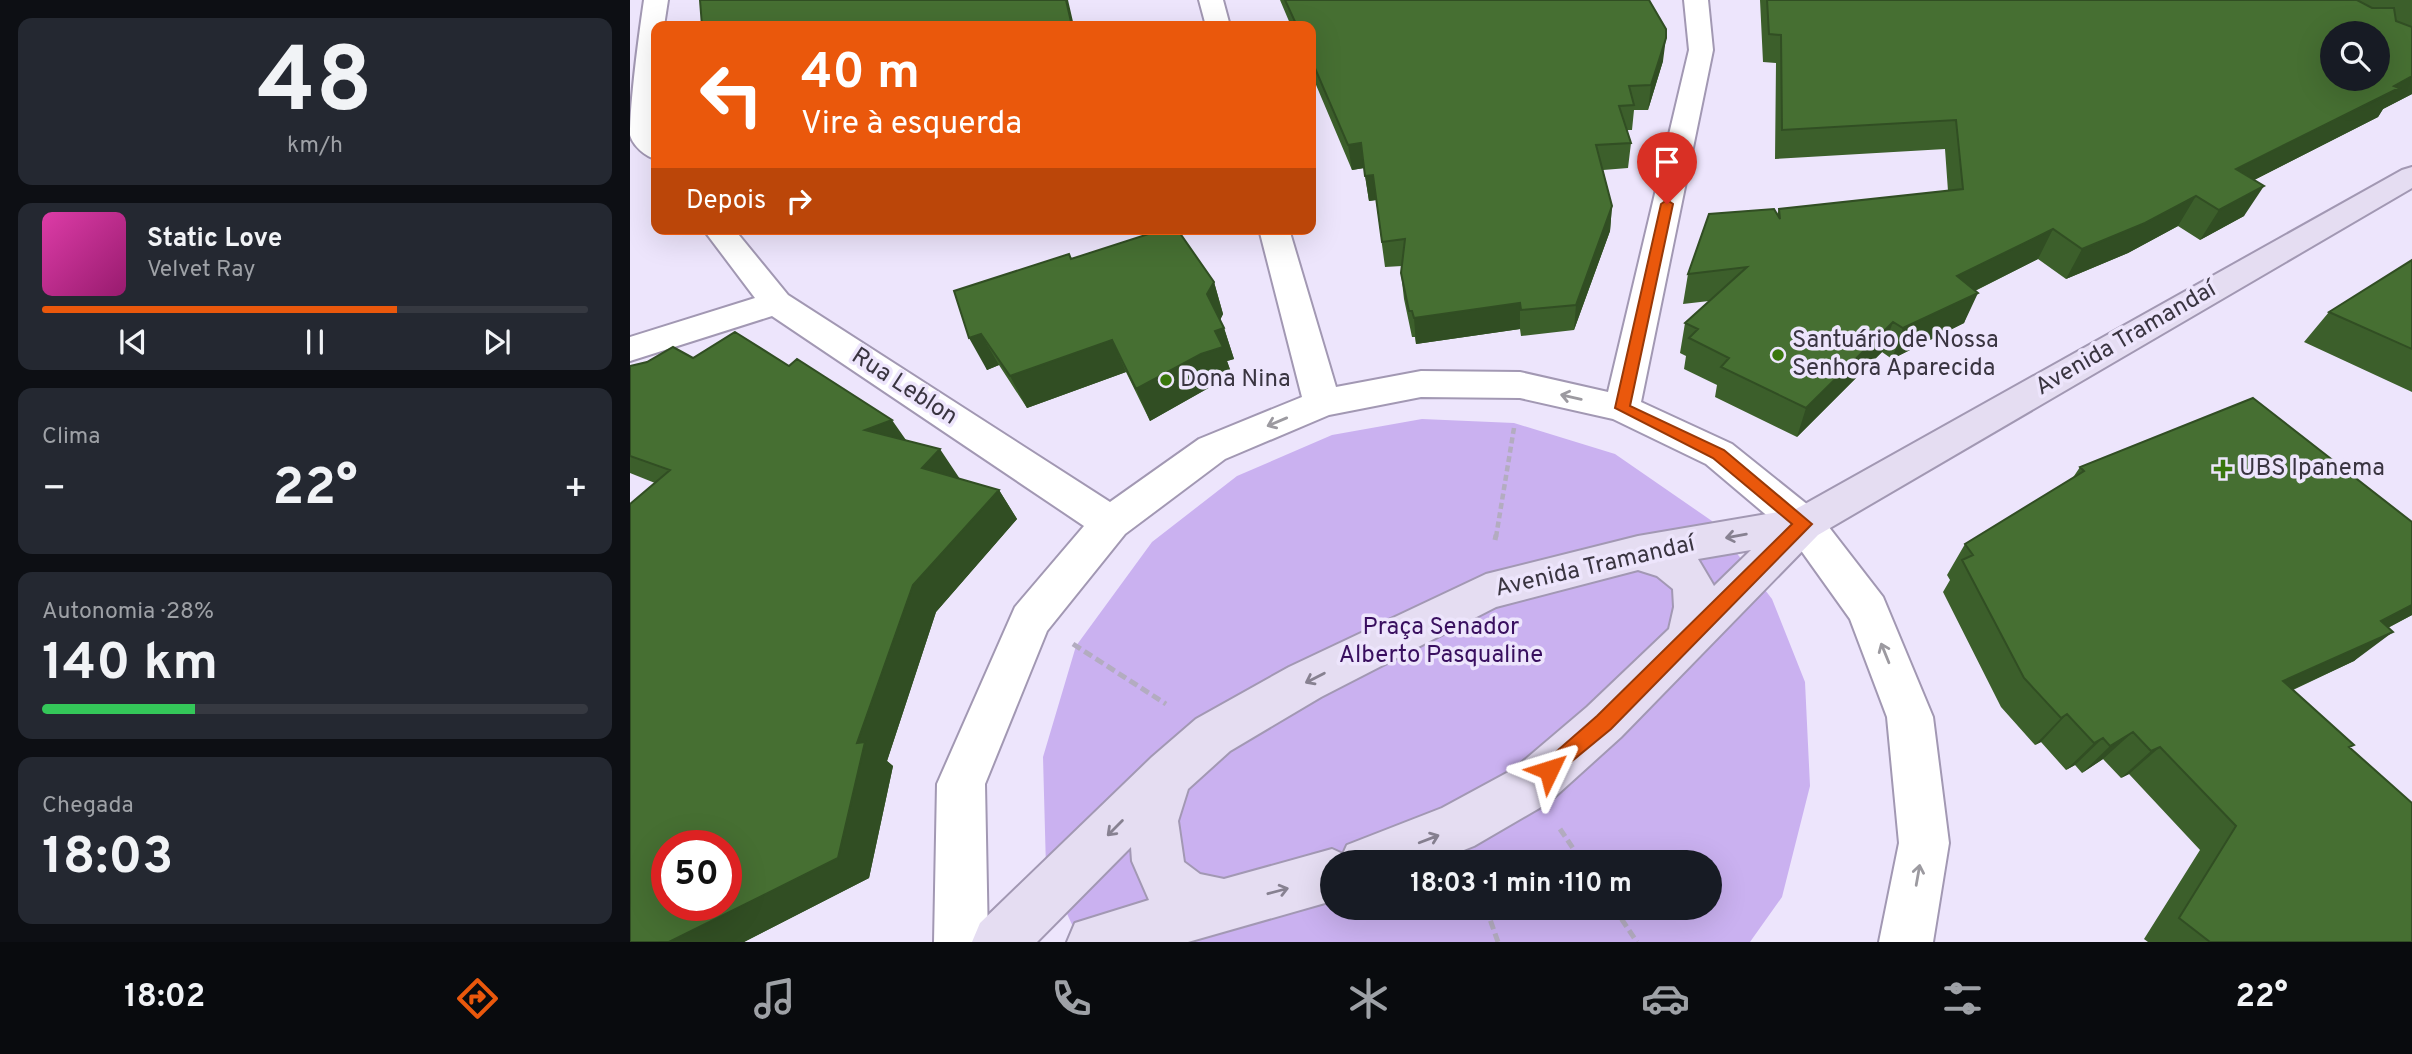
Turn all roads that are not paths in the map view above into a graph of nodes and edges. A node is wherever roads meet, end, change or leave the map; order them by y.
1 (656, 0) edge
2 (1211, 0) edge
3 (1696, 0) edge
4 (653, 21) edge
5 (1217, 21) edge
6 (651, 36) edge
7 (651, 145) edge
8 (2412, 176) edge
9 (723, 235) edge
10 (1276, 235) edge
11 (776, 303) junction
12 (630, 349) edge
13 (1322, 403) junction
14 (1622, 408) junction
15 (1111, 523) junction
16 (1804, 524) junction
17 (1638, 553) junction
18 (1686, 640) junction
19 (1169, 774) junction
20 (1399, 850) edge
21 (1320, 878) edge
22 (1223, 905) junction
23 (961, 942) edge
24 (999, 942) edge
25 (1094, 942) edge
26 (1906, 942) edge

1 - 4 street
2 - 5 street
3 - 14 street
6 - 7 street
8 - 16 main road, Avenida Tramandaí
9 - 11 street, Rua Leblon
10 - 13 street
11 - 12 street
11 - 15 street, Rua Leblon
14 -> 13 street
13 -> 15 street
14 - 16 street
15 - 23 street
16 -> 17 main road, Avenida Tramandaí
16 - 18 main road, Avenida Tramandaí
26 -> 16 street
17 - 18 main road
17 -> 19 main road, Avenida Tramandaí
20 -> 18 main road, Avenida Tramandaí
19 - 22 main road
19 -> 24 main road, Avenida Tramandaí
22 -> 21 main road
22 - 25 main road

